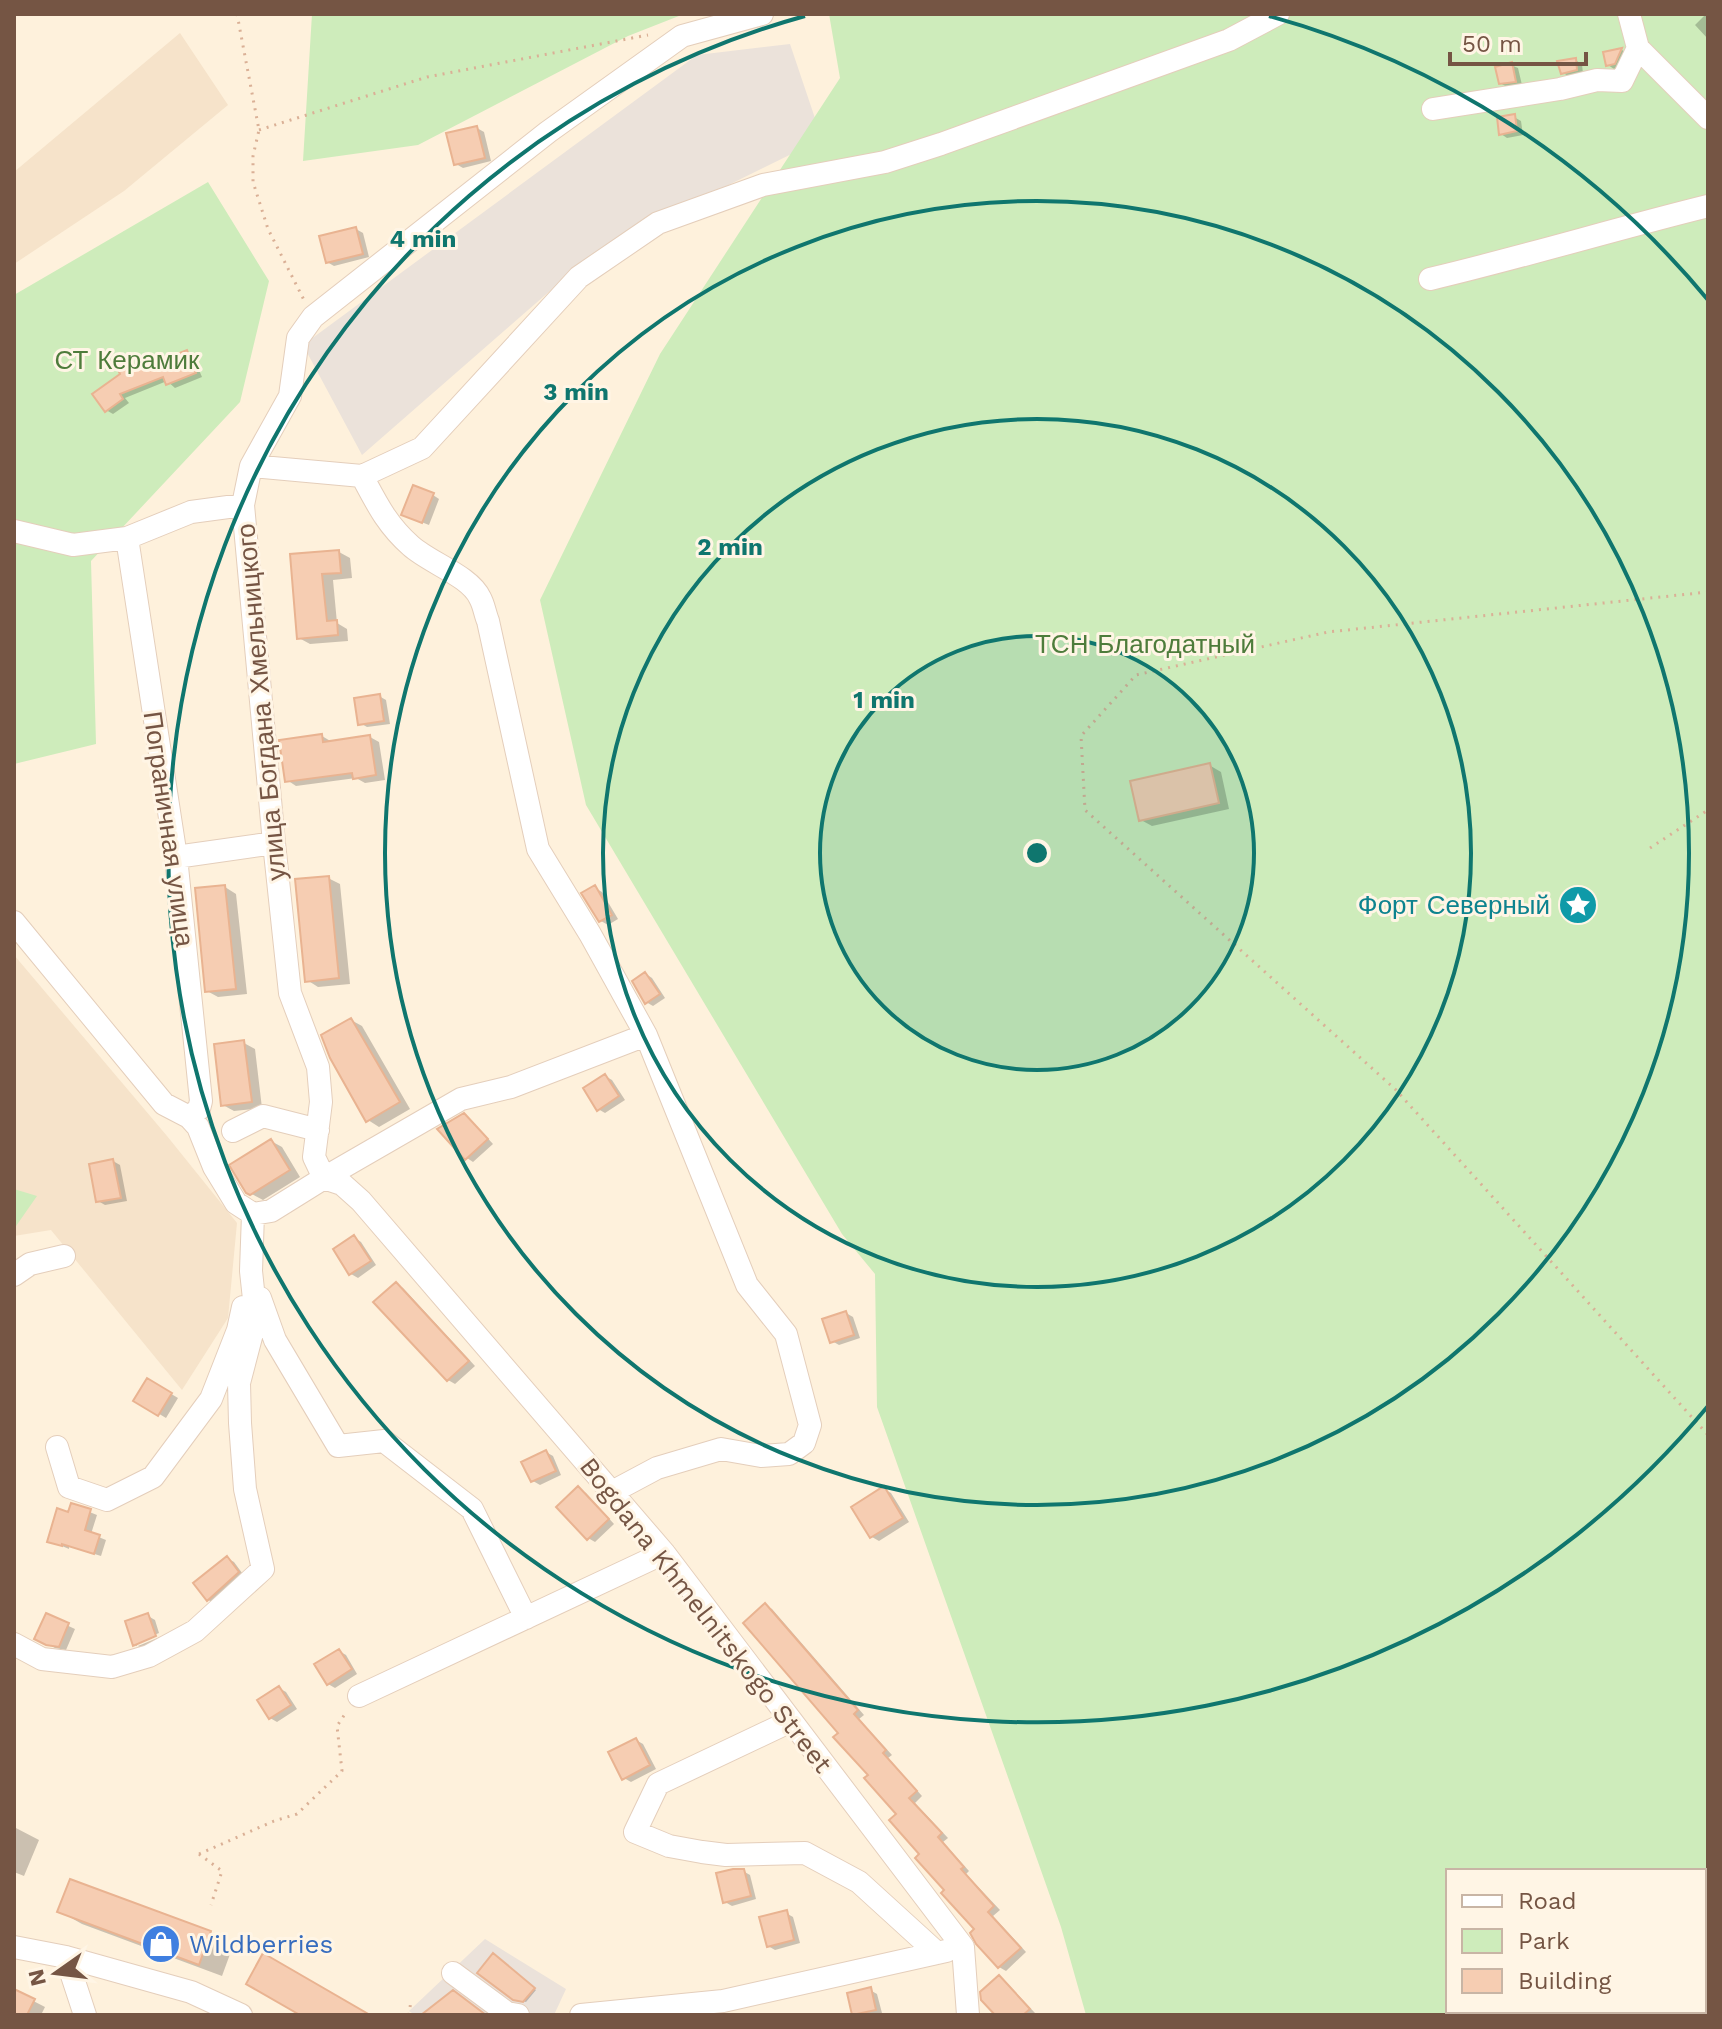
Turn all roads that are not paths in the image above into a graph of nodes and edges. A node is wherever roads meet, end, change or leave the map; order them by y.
1 (762, 14) edge
2 (1278, 14) edge
3 (1629, 14) edge
4 (1638, 48) junction
5 (1433, 109) dead end
6 (1708, 118) edge
7 (1708, 206) edge
8 (1430, 279) dead end
9 (251, 466) junction
10 (362, 476) junction
11 (243, 505) junction
12 (14, 531) edge
13 (127, 538) junction
14 (274, 843) junction
15 (176, 857) junction
16 (14, 922) edge
17 (646, 1035) junction
18 (189, 1117) junction
19 (318, 1130) junction
20 (233, 1131) dead end
21 (324, 1178) junction
22 (253, 1214) junction
23 (64, 1256) dead end
24 (251, 1271) junction
25 (14, 1275) edge
26 (57, 1447) dead end
27 (612, 1492) junction
28 (664, 1553) junction
29 (526, 1618) junction
30 (14, 1644) edge
31 (359, 1696) road end
32 (791, 1721) junction
33 (14, 1947) edge
34 (963, 1947) junction
35 (937, 1953) junction
36 (66, 1957) junction
37 (453, 1973) dead end
38 (724, 2008) edge
39 (85, 2015) edge
40 (241, 2015) edge
41 (518, 2015) edge
42 (581, 2015) edge
43 (968, 2015) edge

1 - 9 street
2 - 10 street
3 - 4 street
4 - 5 street
4 - 6 street
7 - 8 street
9 - 10 street
9 - 11 street
10 - 17 street
11 - 13 street, улица Богдана Хмельницкого
11 - 14 street, улица Богдана Хмельницкого
12 - 13 street, улица Богдана Хмельницкого
13 - 15 street, Пограничная улица
14 - 15 street
14 - 19 street, улица Богдана Хмельницкого
15 - 18 street, Пограничная улица
16 - 18 street
17 - 21 street
17 - 27 street
18 - 22 street
19 - 20 street
19 - 21 street, улица Богдана Хмельницкого
21 - 22 street
21 - 27 street, Bogdana Khmelnitskogo Street
22 - 24 street
23 - 25 street
24 - 26 street
24 - 29 street
24 - 30 street
27 - 28 street, Bogdana Khmelnitskogo Street
28 - 29 street
28 - 32 street, Bogdana Khmelnitskogo Street
29 - 31 street
32 - 34 street, Bogdana Khmelnitskogo Street
32 - 35 street
33 - 36 street
34 - 35 street
34 - 43 street
35 - 38 street
36 - 39 street
36 - 40 street
37 - 41 street
38 - 42 street

